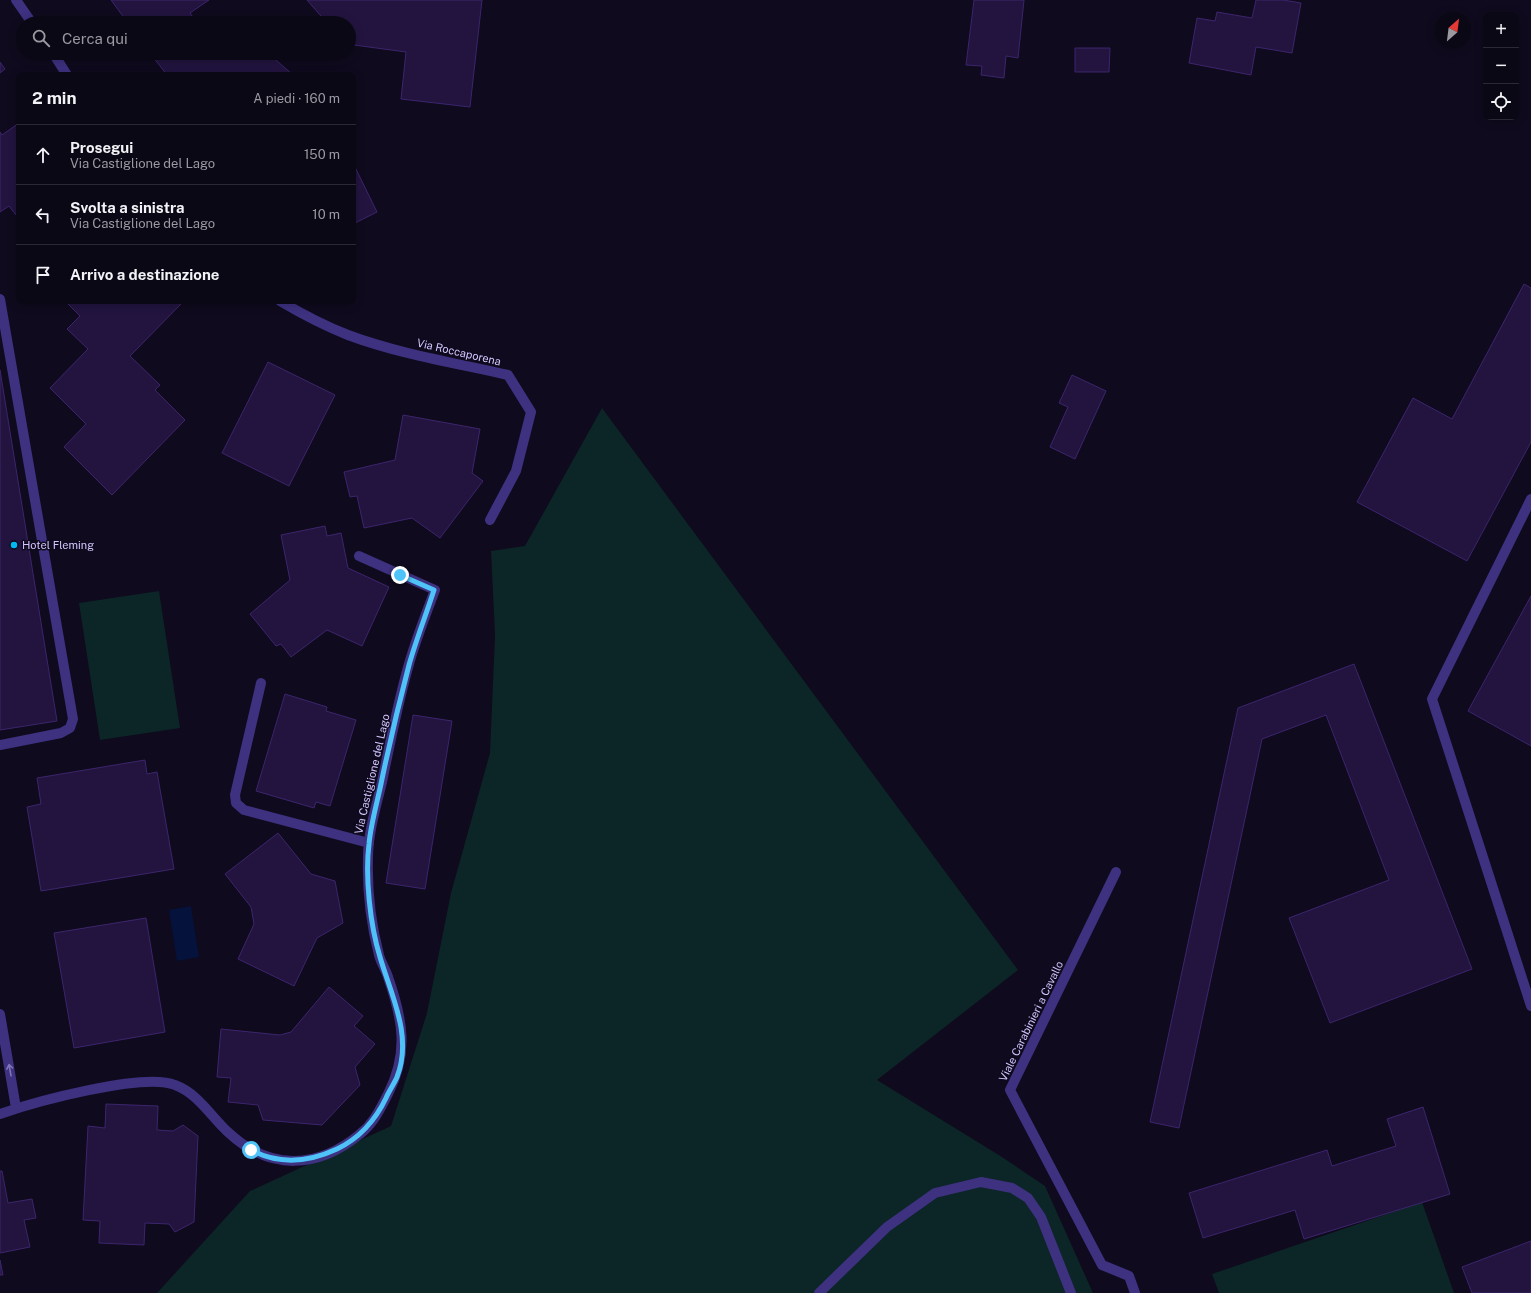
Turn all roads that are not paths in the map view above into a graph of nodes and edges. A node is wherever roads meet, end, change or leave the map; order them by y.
1 (16, 0) edge
2 (27, 16) edge
3 (58, 60) edge
4 (66, 72) edge
5 (0, 299) edge
6 (286, 304) edge
7 (1531, 499) edge
8 (490, 520) dead end
9 (359, 556) dead end
10 (261, 683) dead end
11 (0, 745) edge
12 (369, 843) junction
13 (1116, 872) dead end
14 (1531, 1006) edge
15 (0, 1014) edge
16 (16, 1108) junction
17 (0, 1114) edge
18 (819, 1293) edge
19 (1071, 1293) edge
20 (1135, 1293) edge

1 - 2 street
3 - 4 street
5 - 11 street
6 - 8 street, Via Roccaporena
7 - 14 street
9 - 12 street, Via Castiglione del Lago
10 - 12 street
12 - 16 street, Via Castiglione del Lago
13 - 20 street, Viale Carabinieri a Cavallo
16 -> 15 street
16 - 17 street, Via Castiglione del Lago
18 - 19 street

